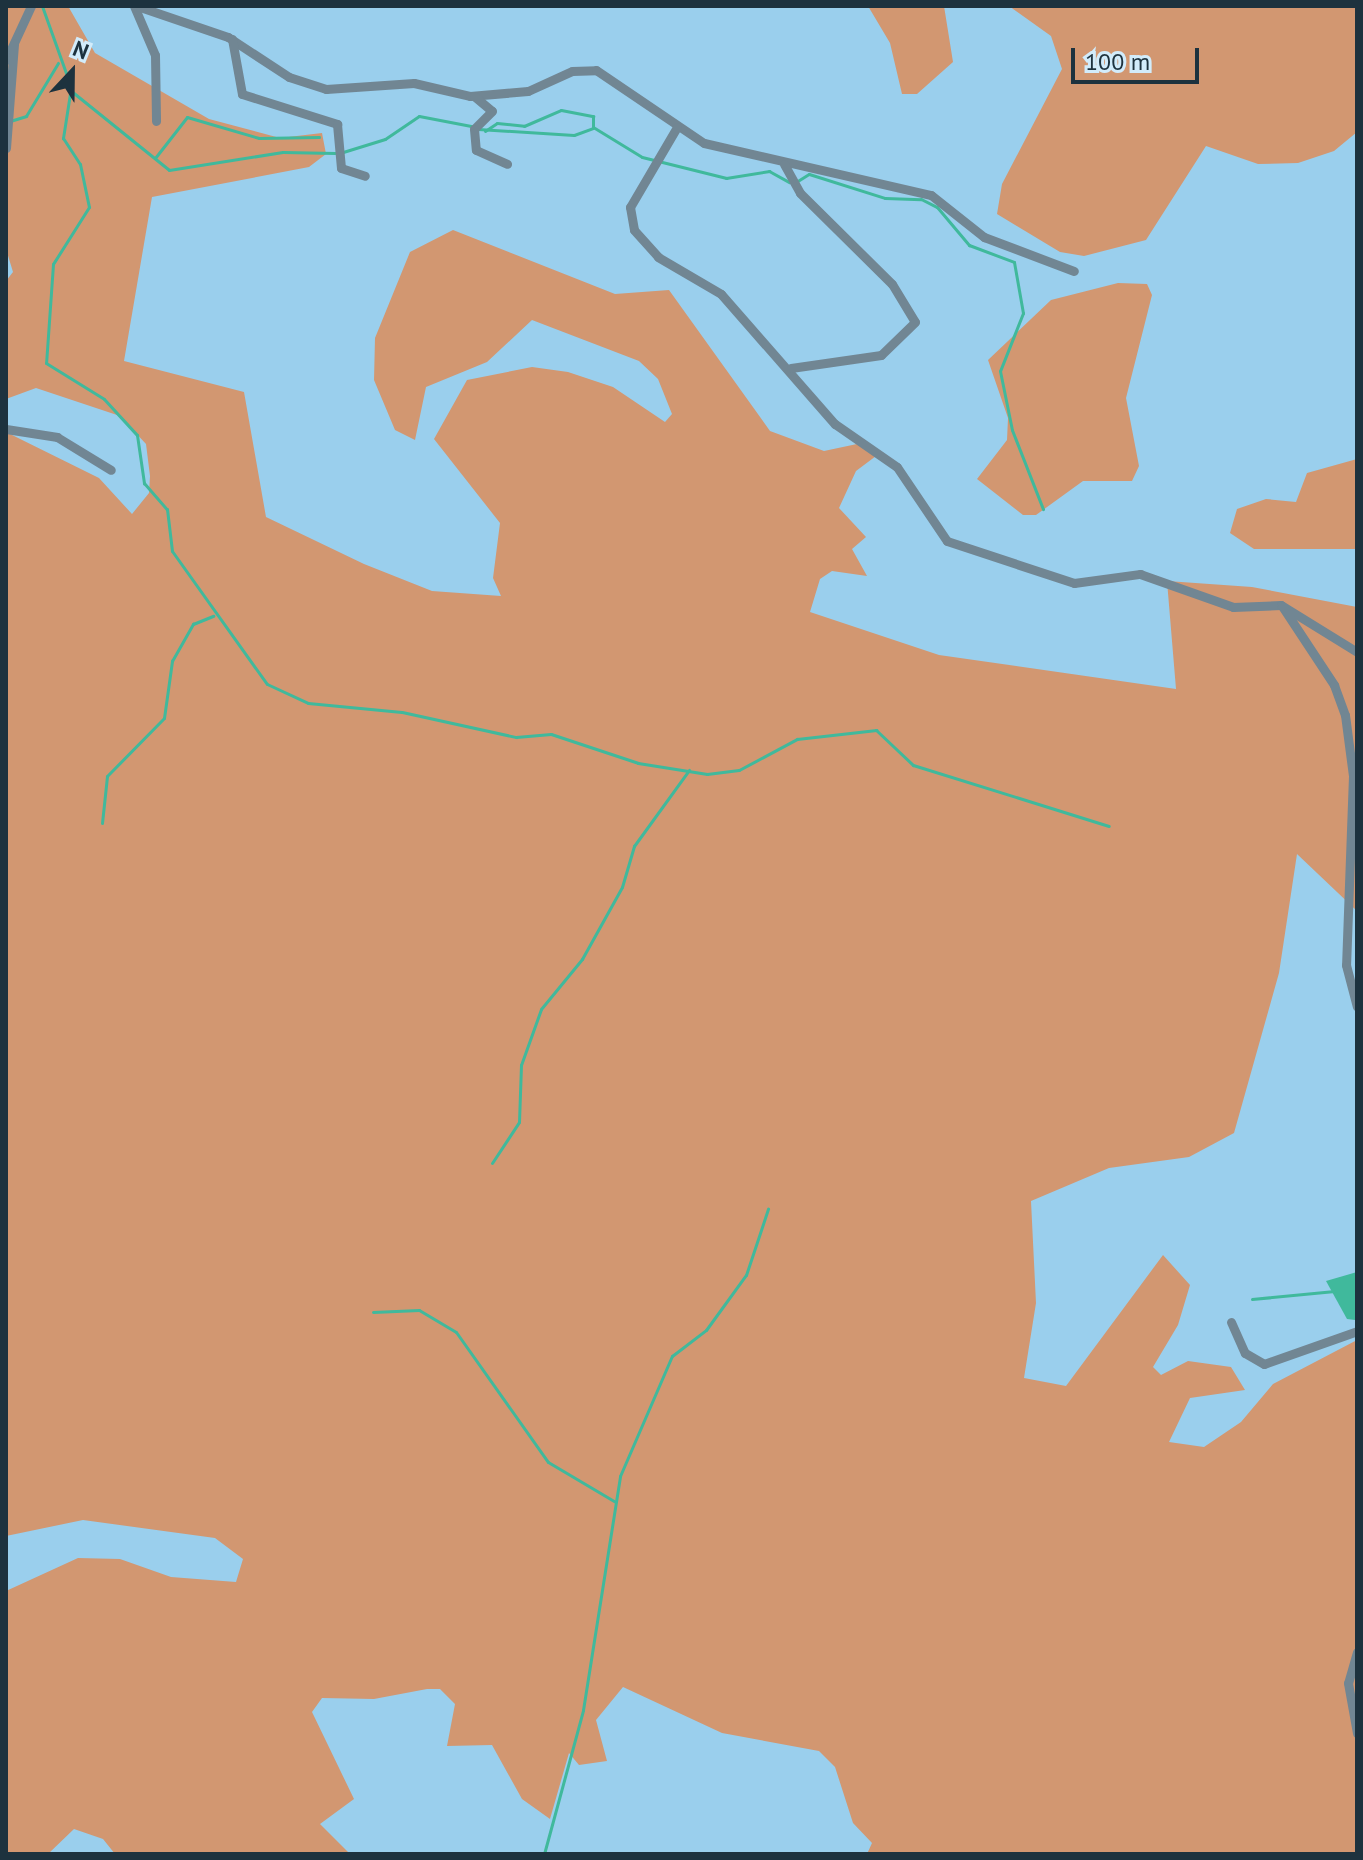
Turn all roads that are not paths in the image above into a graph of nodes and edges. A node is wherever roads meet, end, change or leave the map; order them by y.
1 (31, 6) edge
2 (135, 6) edge
3 (232, 39) junction
4 (14, 43) junction
5 (6, 60) edge
6 (474, 96) junction
7 (156, 121) dead end
8 (677, 127) junction
9 (6, 148) edge
10 (507, 164) dead end
11 (784, 164) junction
12 (365, 176) dead end
13 (1074, 271) dead end
14 (791, 368) junction
15 (6, 429) edge
16 (111, 470) dead end
17 (1281, 605) junction
18 (1357, 652) edge
19 (1357, 1007) edge
20 (1231, 1322) dead end
21 (1357, 1331) edge
22 (1357, 1652) edge
23 (1357, 1733) edge

1 - 4 street
2 - 3 street
2 - 7 street
3 - 6 street
3 - 12 street
4 - 5 street
4 - 9 street
6 - 8 street
6 - 10 street
8 - 11 street
8 - 14 street
11 - 13 street
11 - 14 street
14 - 17 street
15 - 16 street
17 - 18 street
17 - 19 street
20 - 21 street
22 - 23 street

